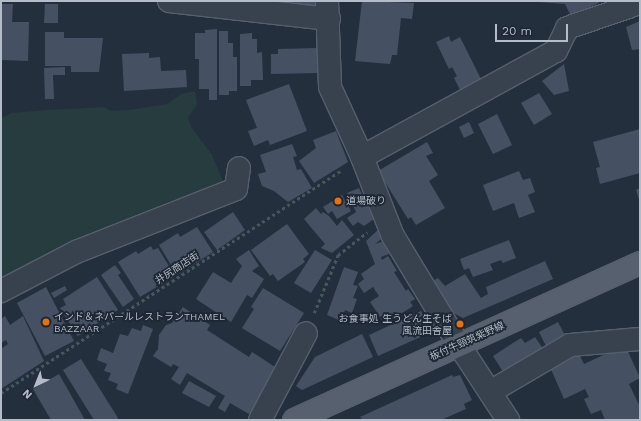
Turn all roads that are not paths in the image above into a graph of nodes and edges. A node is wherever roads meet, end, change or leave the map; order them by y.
1 (169, 1) edge
2 (640, 3) edge
3 (328, 10) edge
4 (362, 157) junction
5 (239, 168) dead end
6 (640, 263) edge
7 (1, 292) edge
8 (306, 333) road end
9 (640, 339) edge
10 (459, 345) junction
11 (490, 392) junction
12 (260, 420) edge
13 (294, 420) edge
14 (508, 420) edge

1 - 3 street
2 - 4 street
3 - 4 street
4 - 10 street
5 - 7 street
6 - 10 main road, 板付牛頸筑紫野線
8 - 12 street
9 - 11 street
10 - 11 street
10 - 13 main road, 板付牛頸筑紫野線
11 - 14 street

